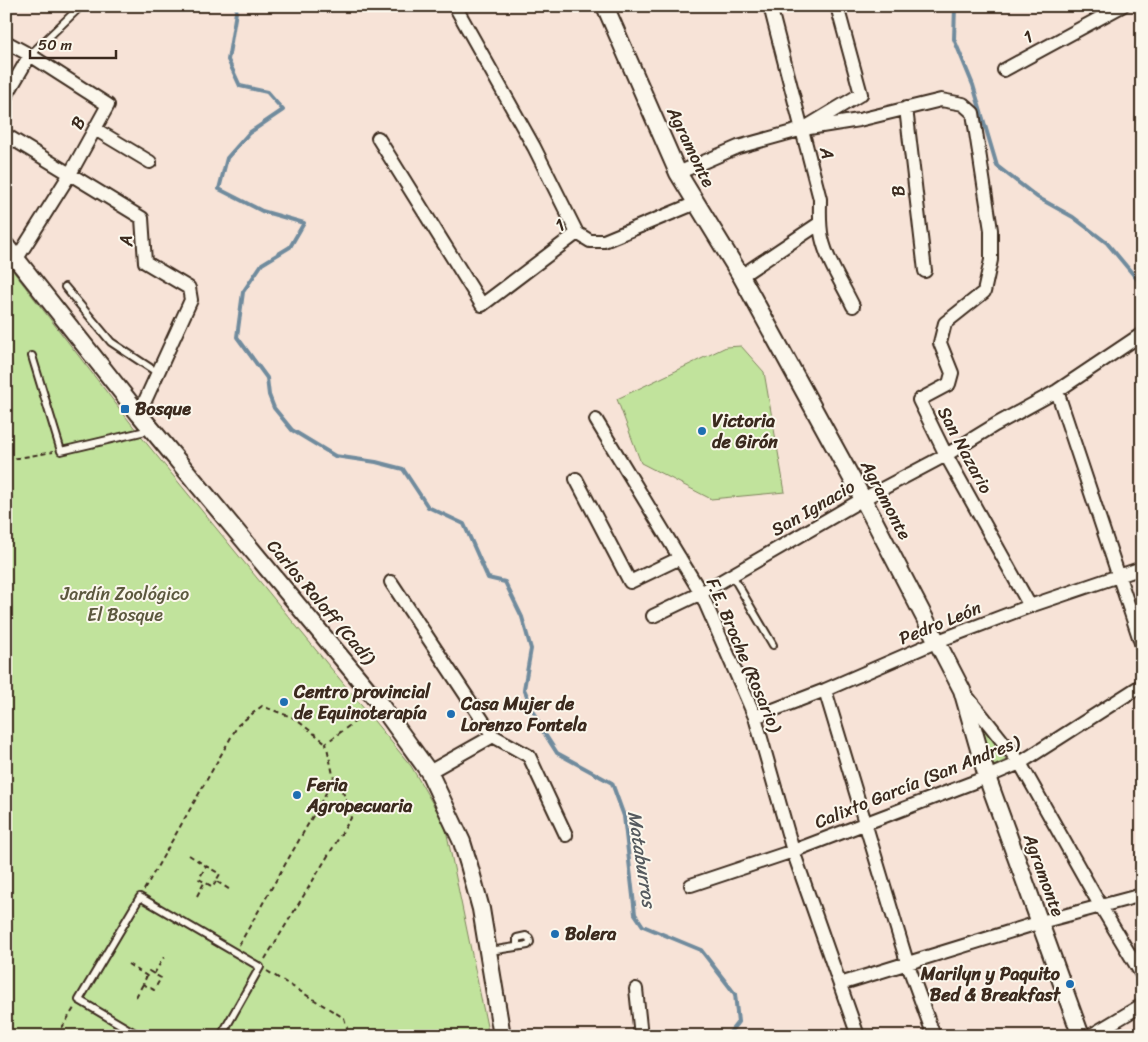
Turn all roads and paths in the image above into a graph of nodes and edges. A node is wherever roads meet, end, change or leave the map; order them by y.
1 (80, 6) edge
2 (455, 6) edge
3 (605, 6) edge
4 (770, 6) edge
5 (837, 6) edge
6 (1122, 6) edge
7 (6, 42) edge
8 (30, 55) junction
9 (1004, 70) dead end
10 (6, 96) edge
11 (906, 108) junction
12 (95, 129) junction
13 (803, 129) junction
14 (6, 134) edge
15 (378, 138) dead end
16 (150, 162) dead end
17 (678, 173) junction
18 (70, 174) junction
19 (696, 202) junction
20 (820, 223) junction
21 (577, 233) junction
22 (6, 246) edge
23 (16, 260) junction
24 (925, 271) dead end
25 (741, 276) junction
26 (65, 287) dead end
27 (853, 306) dead end
28 (1142, 334) edge
29 (32, 356) dead end
30 (158, 372) junction
31 (1057, 391) junction
32 (139, 414) junction
33 (596, 420) dead end
34 (152, 430) junction
35 (61, 451) junction
36 (946, 455) junction
37 (6, 460) edge
38 (576, 478) dead end
39 (863, 499) junction
40 (680, 558) junction
41 (1142, 568) edge
42 (732, 574) junction
43 (1118, 576) junction
44 (392, 582) dead end
45 (701, 592) junction
46 (1030, 606) junction
47 (653, 616) dead end
48 (938, 641) junction
49 (773, 645) dead end
50 (1142, 646) edge
51 (1142, 685) edge
52 (825, 690) junction
53 (962, 690) junction
54 (379, 704) junction
55 (755, 717) junction
56 (493, 736) junction
57 (326, 742) junction
58 (1020, 763) junction
59 (429, 772) junction
60 (987, 777) junction
61 (334, 780) junction
62 (864, 823) junction
63 (566, 835) dead end
64 (793, 850) junction
65 (189, 855) dead end
66 (206, 866) junction
67 (216, 881) junction
68 (205, 882) junction
69 (691, 885) dead end
70 (232, 891) dead end
71 (1142, 895) edge
72 (197, 896) dead end
73 (140, 897) junction
74 (1100, 905) junction
75 (1041, 922) junction
76 (517, 947) dead end
77 (488, 951) junction
78 (235, 952) junction
79 (164, 957) dead end
80 (907, 962) junction
81 (128, 964) dead end
82 (260, 967) junction
83 (154, 974) junction
84 (1142, 975) edge
85 (147, 976) junction
86 (143, 984) junction
87 (840, 984) junction
88 (636, 989) dead end
89 (136, 997) dead end
90 (79, 1000) junction
91 (1142, 1005) edge
92 (57, 1036) edge
93 (140, 1036) edge
94 (221, 1036) edge
95 (346, 1036) edge
96 (502, 1036) edge
97 (642, 1036) edge
98 (858, 1036) edge
99 (934, 1036) edge
100 (1081, 1036) edge
101 (1090, 1036) edge

1 - 8 lane
2 - 21 street
3 - 17 street, Agramonte
4 - 13 street, A
5 - 13 street
6 - 9 street, 1
7 - 8 street, B
8 - 10 street
8 - 12 street, B
11 - 13 street
11 - 24 street, B
11 - 36 street, San Nazario
12 - 16 street
12 - 18 street, B
13 - 17 street
13 - 20 street, A
14 - 18 street, A
15 - 21 street, 1
17 - 19 street, Agramonte
18 - 23 street, B
18 - 30 street, A
19 - 21 street, 1
19 - 25 street, Agramonte
20 - 25 street
20 - 27 street, A
22 - 23 street, Carlos Roloff (Cadí)
23 - 32 street, Carlos Roloff (Cadí)
25 - 39 street, Agramonte
26 - 30 lane
28 - 31 street, San Ignacio
29 - 35 lane
30 - 32 street, A
31 - 36 street, San Ignacio
31 - 43 street
32 - 34 street, Carlos Roloff (Cadí)
33 - 40 street, F.E. Broche (Rosario)
34 - 35 lane
34 - 54 street, Carlos Roloff (Cadí)
35 - 37 path
36 - 39 street, San Ignacio
36 - 46 street, San Nazario
38 - 40 street
39 - 42 street, San Ignacio
39 - 48 street, Agramonte
40 - 45 street, F.E. Broche (Rosario)
41 - 43 street, Pedro León
42 - 45 street, San Ignacio
42 - 49 lane
43 - 46 street, Pedro León
43 - 50 street
44 - 56 street
45 - 47 street, San Ignacio
45 - 55 street, F.E. Broche (Rosario)
46 - 48 street, Pedro León
48 - 52 street, Pedro León
48 - 53 street, Agramonte
51 - 58 street, Calixto García (San Andres)
52 - 55 street, Pedro León
52 - 62 street
53 - 58 street
53 - 60 street, Agramonte
54 - 57 path
54 - 59 street, Carlos Roloff (Cadí)
55 - 64 street, F.E. Broche (Rosario)
56 - 59 street
56 - 63 street
57 - 61 path
57 - 73 path
58 - 60 street, Calixto García (San Andres)
58 - 74 street
59 - 77 street, Carlos Roloff (Cadí)
60 - 62 street, Calixto García (San Andres)
60 - 75 street, Agramonte
61 - 78 path
61 - 82 path
62 - 64 street, Calixto García (San Andres)
62 - 80 street
64 - 69 street, Calixto García (San Andres)
64 - 87 street, F.E. Broche (Rosario)
65 - 66 path
66 - 67 path
66 - 68 path
67 - 68 path
67 - 70 path
68 - 72 path
71 - 74 street
73 - 78 lane
73 - 90 lane
74 - 75 street
74 - 84 street
75 - 80 street
75 - 100 street, Agramonte
76 - 77 lane
77 - 96 street, Carlos Roloff (Cadí)
78 - 82 lane
79 - 83 path
80 - 87 street
80 - 99 street
81 - 85 path
82 - 94 lane
82 - 95 path
83 - 85 path
83 - 86 path
85 - 86 path
86 - 89 path
87 - 98 street, F.E. Broche (Rosario)
88 - 97 street
90 - 92 path
90 - 93 lane
91 - 101 street

